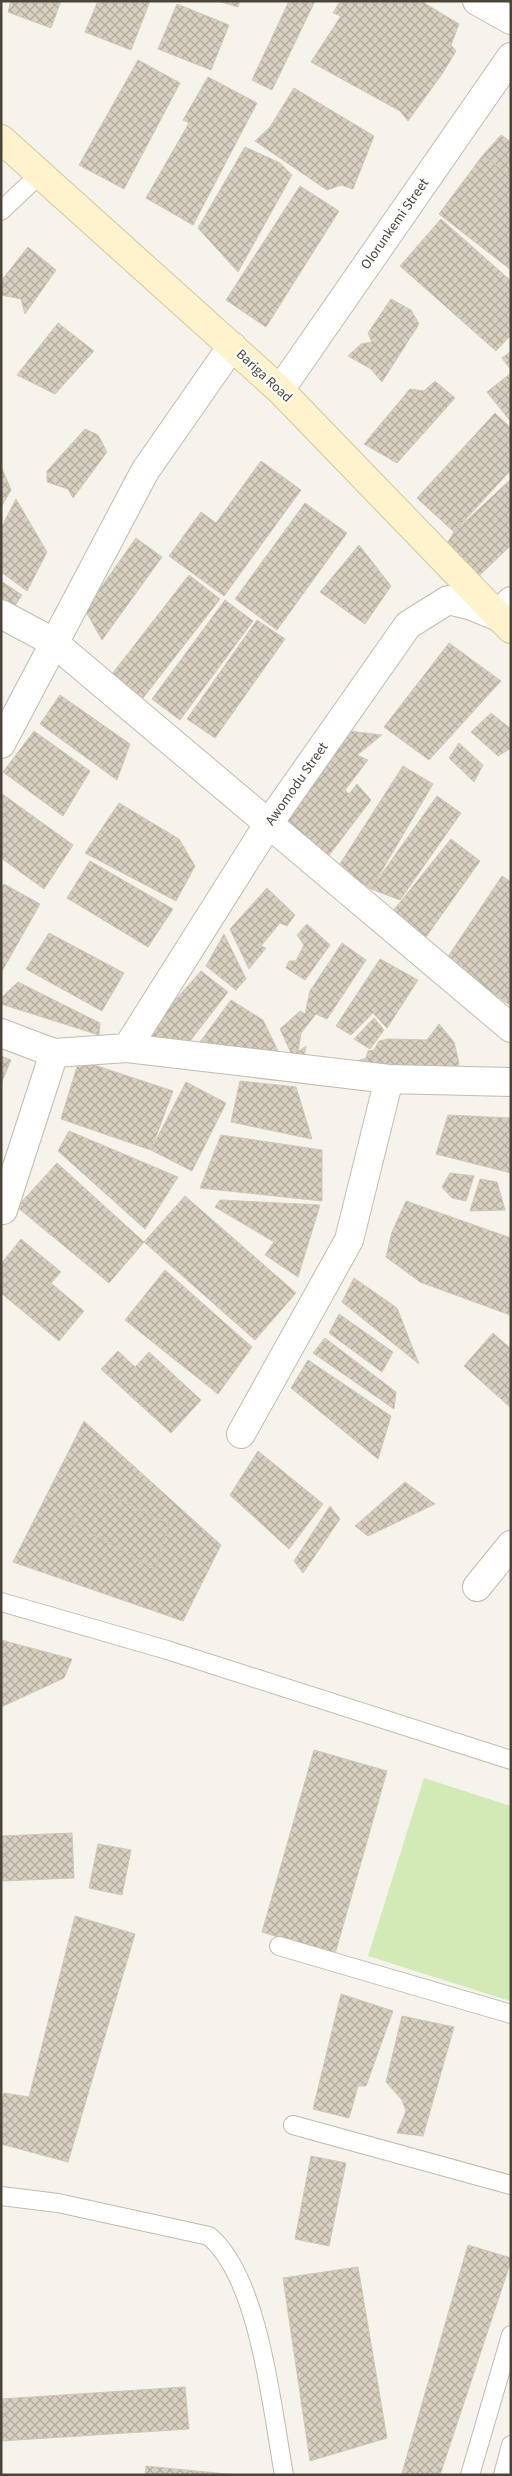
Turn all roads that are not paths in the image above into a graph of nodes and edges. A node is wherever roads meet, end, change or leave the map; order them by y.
1 (477, 1) edge
2 (511, 20) edge
3 (511, 58) edge
4 (1, 139) edge
5 (40, 174) junction
6 (1, 211) edge
7 (232, 346) junction
8 (280, 390) junction
9 (1, 614) edge
10 (507, 616) edge
11 (53, 642) junction
12 (1, 744) edge
13 (269, 822) junction
14 (511, 1028) edge
15 (1, 1033) edge
16 (127, 1048) junction
17 (54, 1053) junction
18 (389, 1079) junction
19 (511, 1082) edge
20 (3, 1210) dead end
21 (241, 1434) dead end
22 (511, 1546) edge
23 (477, 1587) dead end
24 (1, 1602) edge
25 (511, 1760) edge
26 (279, 1946) dead end
27 (511, 2014) edge
28 (293, 2126) dead end
29 (511, 2185) edge
30 (1, 2196) edge
31 (511, 2335) edge
32 (511, 2445) edge
33 (284, 2475) edge
34 (470, 2475) edge
35 (503, 2475) edge

1 - 2 street
3 - 8 street, Olorunkemi Street
4 - 5 street, Bariga Road
5 - 6 lane
5 - 7 street, Bariga Road
7 - 8 street, Bariga Road
7 - 11 street
8 - 10 street, Bariga Road
9 - 11 street
10 - 13 street, Awomodu Street
11 - 12 street
11 - 13 street
13 - 14 street
13 - 16 street, Awomodu Street
15 - 17 street
16 - 17 street
16 - 18 street
17 - 20 street
18 - 19 street
18 - 21 street
22 - 23 street
24 - 25 lane
26 - 27 lane
28 - 29 lane
30 - 33 lane
31 - 34 lane
32 - 35 lane

